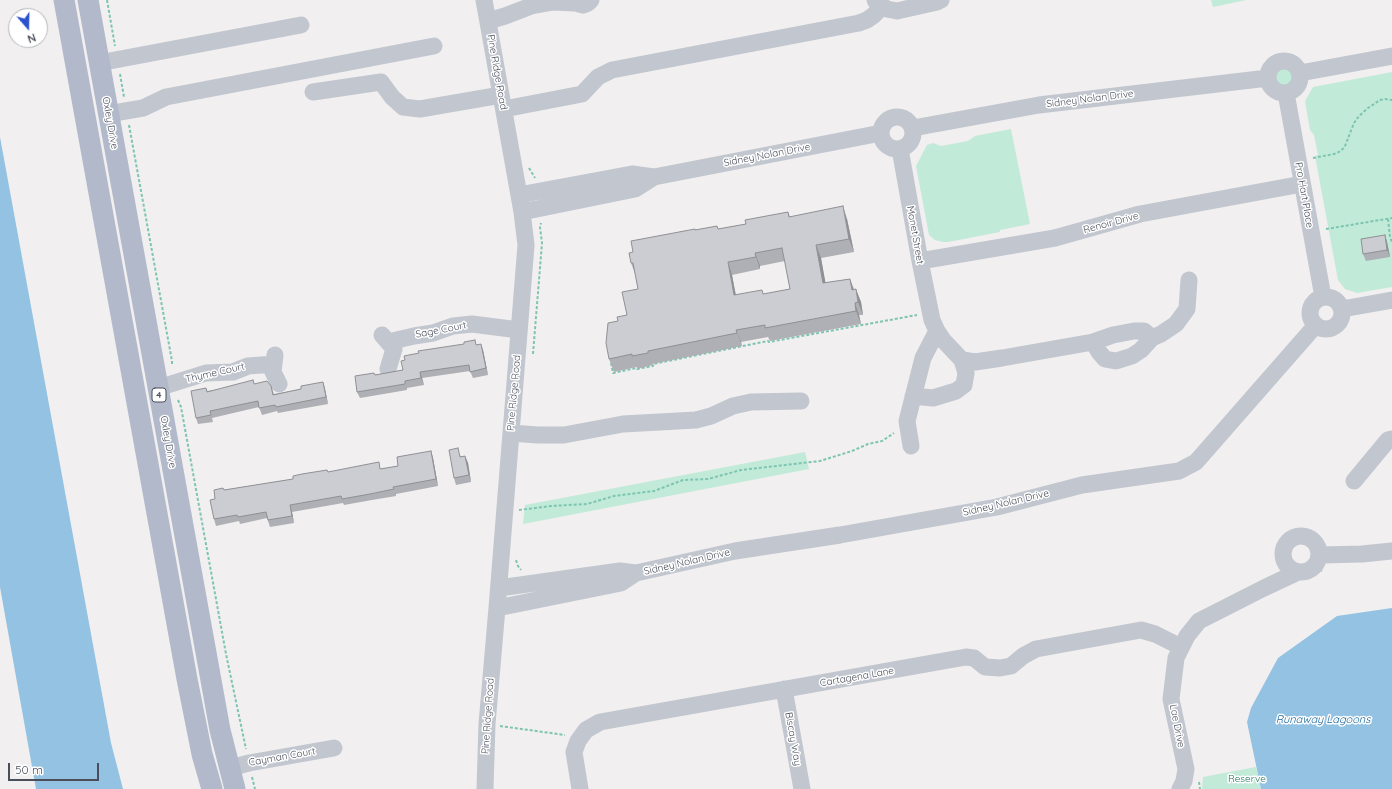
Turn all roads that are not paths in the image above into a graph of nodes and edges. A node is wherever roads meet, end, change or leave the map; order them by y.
1 (64, 0) edge
2 (88, 0) edge
3 (484, 0) edge
4 (941, 0) edge
5 (580, 1) edge
6 (878, 3) edge
7 (488, 21) junction
8 (300, 25) dead end
9 (434, 46) dead end
10 (1392, 56) edge
11 (99, 63) junction
12 (1300, 73) junction
13 (1268, 78) junction
14 (313, 92) dead end
15 (1286, 93) junction
16 (502, 102) junction
17 (108, 114) junction
18 (913, 128) junction
19 (881, 133) junction
20 (900, 149) junction
21 (654, 177) junction
22 (1302, 184) junction
23 (519, 195) junction
24 (522, 212) junction
25 (920, 261) junction
26 (1189, 280) dead end
27 (1323, 297) junction
28 (1392, 300) edge
29 (1342, 309) junction
30 (933, 321) junction
31 (1316, 325) junction
32 (519, 330) junction
33 (1152, 338) junction
34 (1093, 342) junction
35 (962, 360) junction
36 (388, 369) dead end
37 (279, 384) dead end
38 (158, 388) junction
39 (913, 396) junction
40 (801, 402) dead end
41 (511, 432) junction
42 (910, 438) road end
43 (1392, 439) edge
44 (1354, 481) dead end
45 (1392, 551) edge
46 (1323, 561) junction
47 (1297, 571) junction
48 (636, 573) junction
49 (499, 588) junction
50 (497, 608) junction
51 (1182, 647) junction
52 (784, 689) junction
53 (334, 748) dead end
54 (230, 768) junction
55 (212, 789) edge
56 (236, 789) edge
57 (485, 789) edge
58 (580, 789) edge
59 (802, 789) edge
60 (1180, 789) edge

1 - 55 main road, 4
2 - 11 main road, Oxley Drive / 4
3 - 7 street, Pine Ridge Road
4 - 6 street
5 - 7 street
6 - 16 street
7 - 16 street, Pine Ridge Road
8 - 11 street
9 - 17 street
10 - 12 street
11 - 17 main road, Oxley Drive / 4
12 - 13 street
12 - 15 street
13 - 15 street
13 - 18 street, Sidney Nolan Drive
14 - 16 street
15 - 22 street, Pro Hart Place
16 - 23 street, Pine Ridge Road
17 - 38 main road, Oxley Drive / 4
18 - 19 street
18 - 20 street
19 - 20 street
19 - 21 street, Sidney Nolan Drive
20 - 25 street, Monet Street
21 - 23 street, Sidney Nolan Drive
21 - 24 street, Sidney Nolan Drive
22 - 25 street, Renoir Drive
22 - 27 street, Pro Hart Place
23 - 24 street, Pine Ridge Road
24 - 32 street, Pine Ridge Road
25 - 30 street, Monet Street
26 - 33 street
27 - 29 street
27 - 31 street
28 - 29 street
29 - 31 street
30 - 35 street
30 - 39 street
31 - 48 street, Sidney Nolan Drive
32 - 36 street, Sage Court
32 - 41 street, Pine Ridge Road
33 - 34 street
33 - 34 street
34 - 35 street
35 - 39 street
37 - 38 street, Thyme Court
38 - 54 main road, Oxley Drive / 4
39 - 42 street
40 - 41 street
41 - 49 street, Pine Ridge Road
43 - 44 street
45 - 46 street
46 - 47 street, Lae Drive
46 - 47 street
47 - 51 street, Lae Drive
48 - 49 street, Sidney Nolan Drive
48 - 50 street, Sidney Nolan Drive
49 - 50 street, Pine Ridge Road
50 - 57 street, Pine Ridge Road
51 - 52 street, Cartagena Lane
51 - 60 street, Lae Drive
52 - 58 street, Cartagena Lane
52 - 59 street, Biscay Way
53 - 54 street, Cayman Court
54 - 56 main road, Oxley Drive / 4

